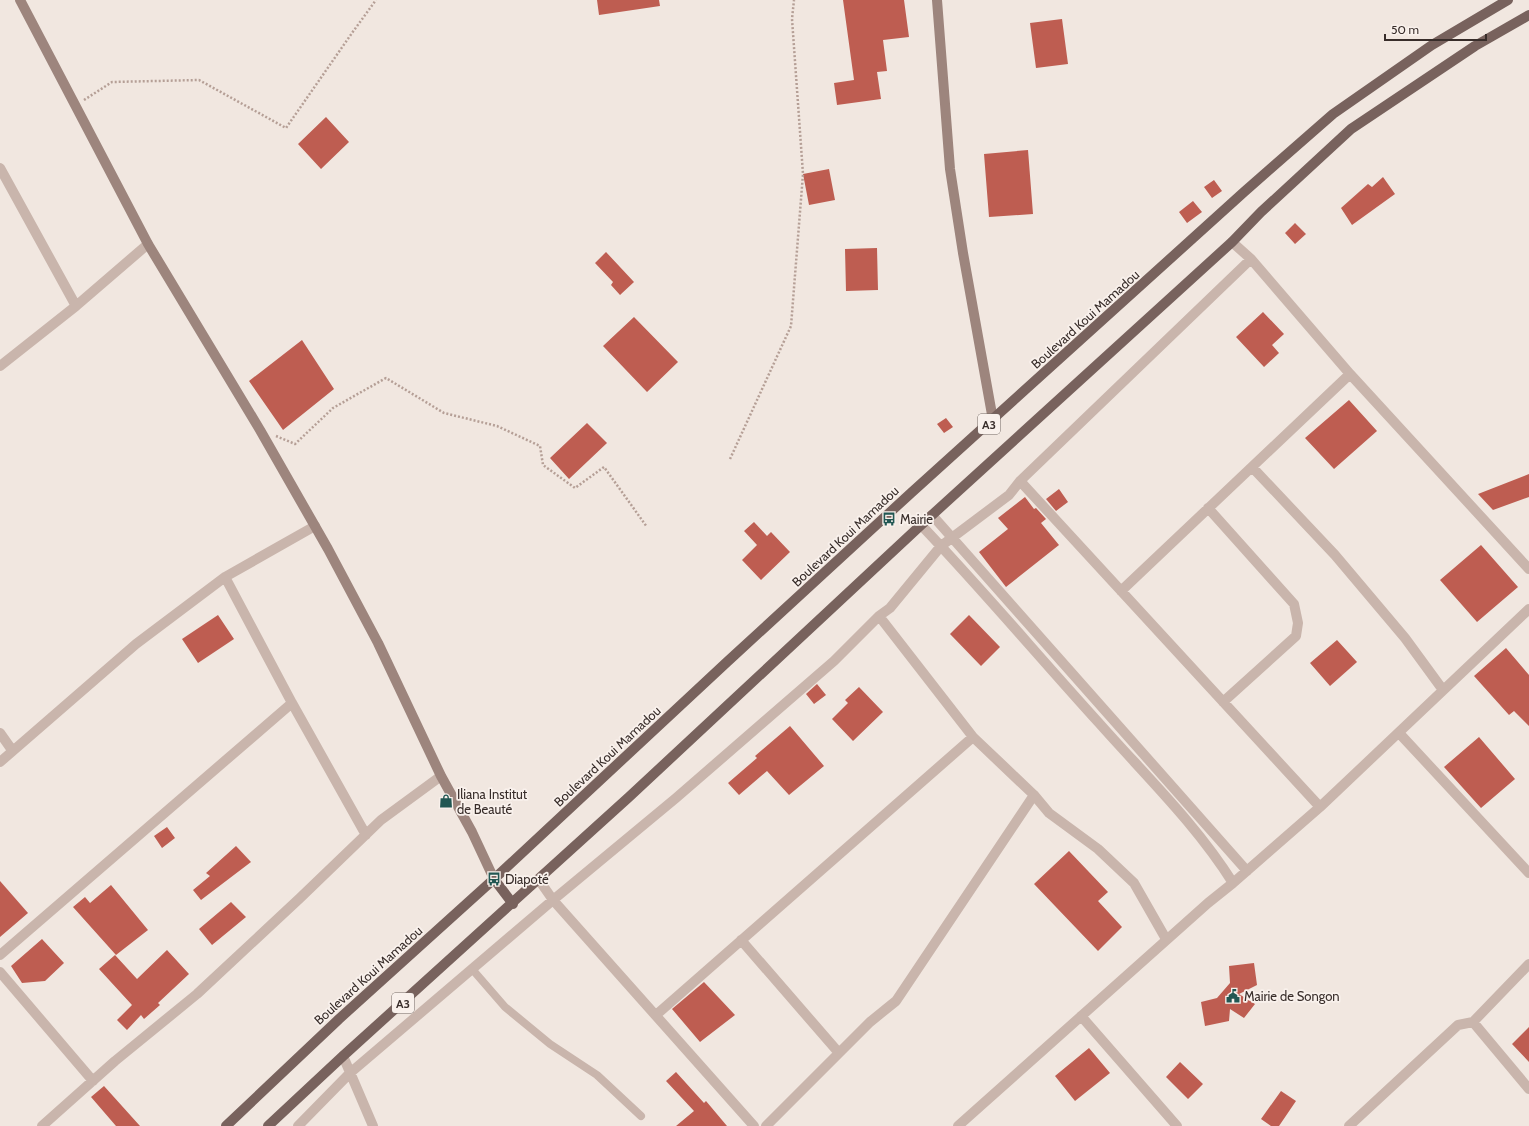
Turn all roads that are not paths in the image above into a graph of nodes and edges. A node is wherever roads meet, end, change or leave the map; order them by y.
1 (20, 0) edge
2 (937, 0) edge
3 (1508, 0) edge
4 (1529, 15) edge
5 (0, 168) edge
6 (1232, 242) junction
7 (148, 244) junction
8 (1251, 259) junction
9 (76, 306) junction
10 (0, 366) edge
11 (1350, 374) junction
12 (993, 420) junction
13 (1252, 467) junction
14 (1020, 481) junction
15 (1208, 508) junction
16 (932, 515) junction
17 (921, 525) junction
18 (315, 526) junction
19 (952, 537) junction
20 (941, 546) junction
21 (1529, 569) edge
22 (225, 577) junction
23 (1121, 591) junction
24 (1529, 609) edge
25 (878, 616) junction
26 (1444, 690) junction
27 (1223, 702) junction
28 (292, 704) junction
29 (0, 733) edge
30 (1399, 733) junction
31 (973, 737) junction
32 (12, 750) junction
33 (0, 762) edge
34 (441, 776) junction
35 (1034, 795) junction
36 (1320, 807) junction
37 (366, 834) junction
38 (1247, 871) junction
39 (1529, 873) edge
40 (494, 879) junction
41 (539, 880) junction
42 (1233, 883) junction
43 (553, 900) junction
44 (513, 904) junction
45 (1166, 939) junction
46 (741, 940) junction
47 (0, 955) edge
48 (1529, 964) edge
49 (472, 969) junction
50 (0, 972) edge
51 (656, 1015) junction
52 (1081, 1016) junction
53 (1473, 1022) junction
54 (839, 1053) junction
55 (343, 1056) junction
56 (350, 1073) junction
57 (93, 1081) junction
58 (1529, 1089) edge
59 (641, 1116) dead end
60 (42, 1126) edge
61 (226, 1126) edge
62 (268, 1126) edge
63 (298, 1126) edge
64 (373, 1126) edge
65 (754, 1126) edge
66 (766, 1126) edge
67 (958, 1126) edge
68 (1177, 1126) edge
69 (1349, 1126) edge

1 - 7 street
2 - 12 street
3 - 12 main road, Boulevard Koui Mamadou / A3
4 - 6 main road, A3
5 - 9 street
6 - 8 street
6 - 16 main road, A3
7 - 9 street
7 - 18 street
8 - 11 street
8 - 14 street
9 - 10 street
11 - 13 street
11 - 21 street
12 - 40 main road, Boulevard Koui Mamadou / A3
13 - 15 street
13 - 26 street
14 - 19 street
14 - 23 street
15 - 23 street
15 - 27 street
16 - 17 main road, A3
16 - 19 street
17 - 20 street
17 - 41 main road, A3
18 - 22 street
18 - 34 street
19 - 20 street
19 - 38 street
20 - 25 street
20 - 42 street
22 - 28 street
22 - 32 street
23 - 27 street
24 - 26 street
25 - 31 street
25 - 43 street
26 - 30 street
27 - 36 street
28 - 37 street
28 - 47 street
29 - 32 street
30 - 36 street
30 - 39 street
31 - 35 street
31 - 46 street
32 - 33 street
34 - 37 street
34 - 40 street
35 - 45 street
35 - 54 street
36 - 38 street
37 - 57 street
38 - 42 street
40 - 44 main road
40 - 61 main road, Boulevard Koui Mamadou / A3
41 - 43 street
41 - 44 main road, A3
42 - 45 street
43 - 49 street
43 - 51 street
44 - 55 main road, A3
45 - 52 street
46 - 51 street
46 - 54 street
48 - 53 street
49 - 56 street
49 - 59 lane
50 - 57 street
51 - 65 street
52 - 67 street
52 - 68 street
53 - 58 street
53 - 69 street
54 - 66 street
55 - 56 street
55 - 62 main road, A3
56 - 63 street
56 - 64 street
57 - 60 street

